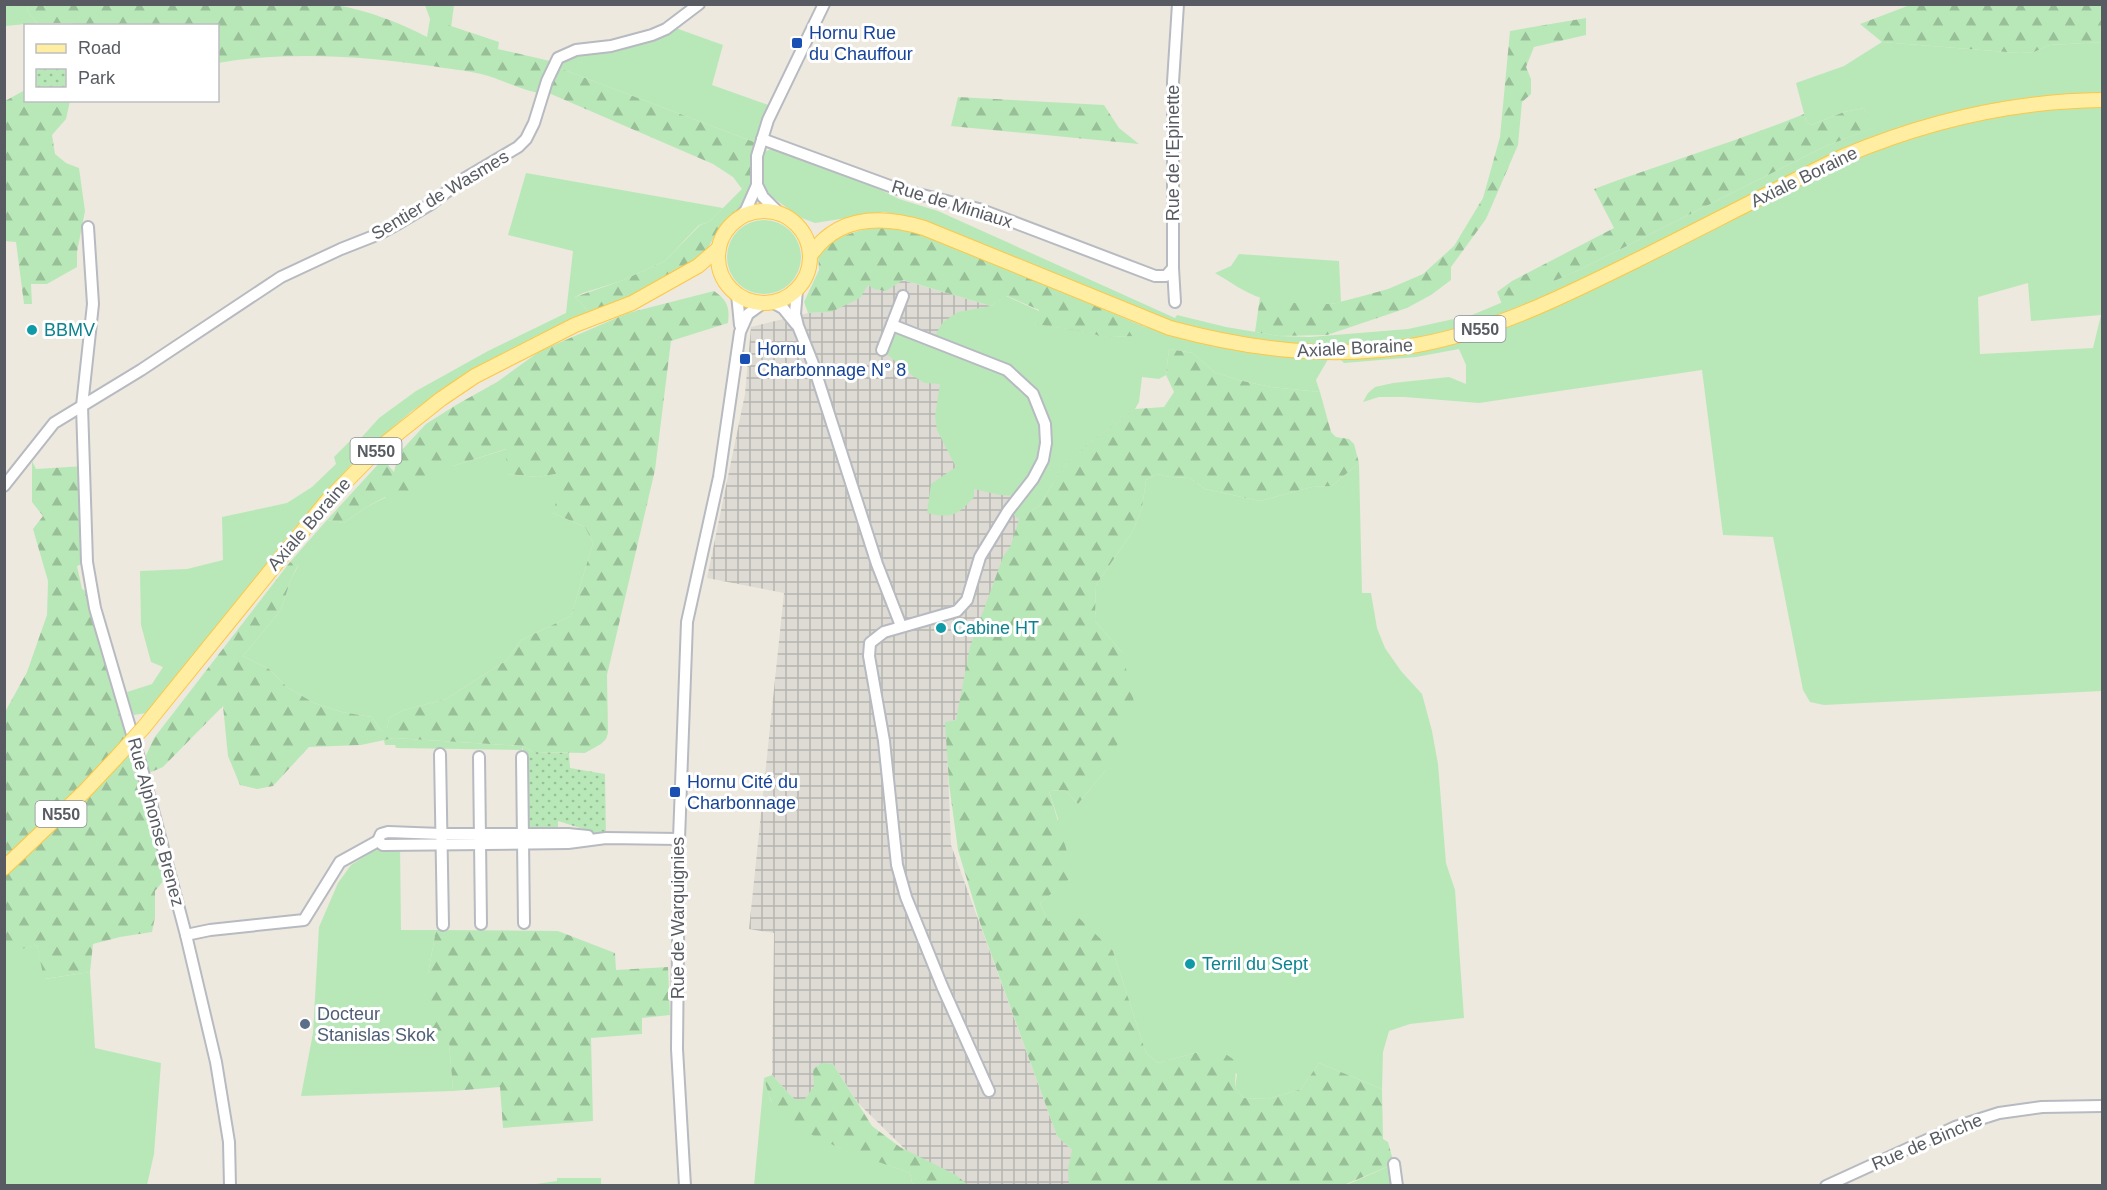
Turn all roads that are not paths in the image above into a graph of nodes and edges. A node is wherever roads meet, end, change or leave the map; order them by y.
1 (699, 4) edge
2 (824, 4) edge
3 (1178, 4) edge
4 (2103, 100) edge
5 (762, 139) junction
6 (757, 185) junction
7 (782, 215) junction
8 (737, 220) junction
9 (88, 227) dead end
10 (799, 228) junction
11 (837, 229) junction
12 (719, 248) junction
13 (810, 256) junction
14 (1173, 268) junction
15 (686, 273) junction
16 (723, 278) junction
17 (797, 289) junction
18 (737, 294) junction
19 (903, 296) dead end
20 (1175, 302) dead end
21 (768, 303) junction
22 (892, 325) junction
23 (798, 326) junction
24 (740, 332) junction
25 (882, 350) dead end
26 (82, 406) junction
27 (4, 486) edge
28 (901, 626) junction
29 (440, 754) dead end
30 (478, 757) dead end
31 (522, 757) dead end
32 (389, 832) junction
33 (441, 839) junction
34 (480, 839) junction
35 (523, 839) junction
36 (679, 839) junction
37 (378, 841) junction
38 (395, 844) junction
39 (4, 868) edge
40 (524, 923) dead end
41 (481, 924) dead end
42 (442, 925) dead end
43 (186, 934) junction
44 (989, 1091) dead end
45 (2103, 1106) edge
46 (1394, 1164) dead end
47 (230, 1185) edge
48 (685, 1185) edge
49 (1397, 1185) edge
50 (1826, 1185) edge

1 - 26 street, Sentier de Wasmes
2 - 5 street
3 - 14 street, Rue de l'Epinette
4 - 11 main road, Axiale Boraine / N550
5 - 6 street
5 - 14 street, Rue de Miniaux
6 - 7 street
6 - 8 street
7 - 8 main road
7 - 10 main road
8 - 12 main road
9 - 26 street, Rue Alphonse Brenez
10 - 11 main road
10 - 13 main road
11 - 13 main road, Axiale Boraine / N550
12 - 15 main road, Axiale Boraine
12 - 16 main road
13 - 17 main road, Axiale Boraine
14 - 20 street, Rue de l'Epinette
15 - 16 main road
15 - 39 main road, Axiale Boraine / N550, bridge
16 - 18 main road
17 - 21 main road
17 - 23 street
18 - 21 main road
18 - 24 street
19 - 22 street
21 - 23 street
21 - 24 street
22 - 25 street
22 - 28 street
23 - 28 street
24 - 36 street, Rue de Warquignies
26 - 27 street
26 - 43 street, Rue Alphonse Brenez
28 - 44 street
29 - 33 street
30 - 34 street
31 - 35 street
32 - 33 street
32 - 37 street
32 - 38 street
33 - 34 street
33 - 38 street
33 - 42 street
34 - 35 street
34 - 41 street
35 - 36 street
35 - 40 street
36 - 48 street, Rue de Warquignies
37 - 38 street
37 - 43 street
43 - 47 street, Rue Alphonse Brenez
45 - 50 street, Rue de Binche
46 - 49 street

